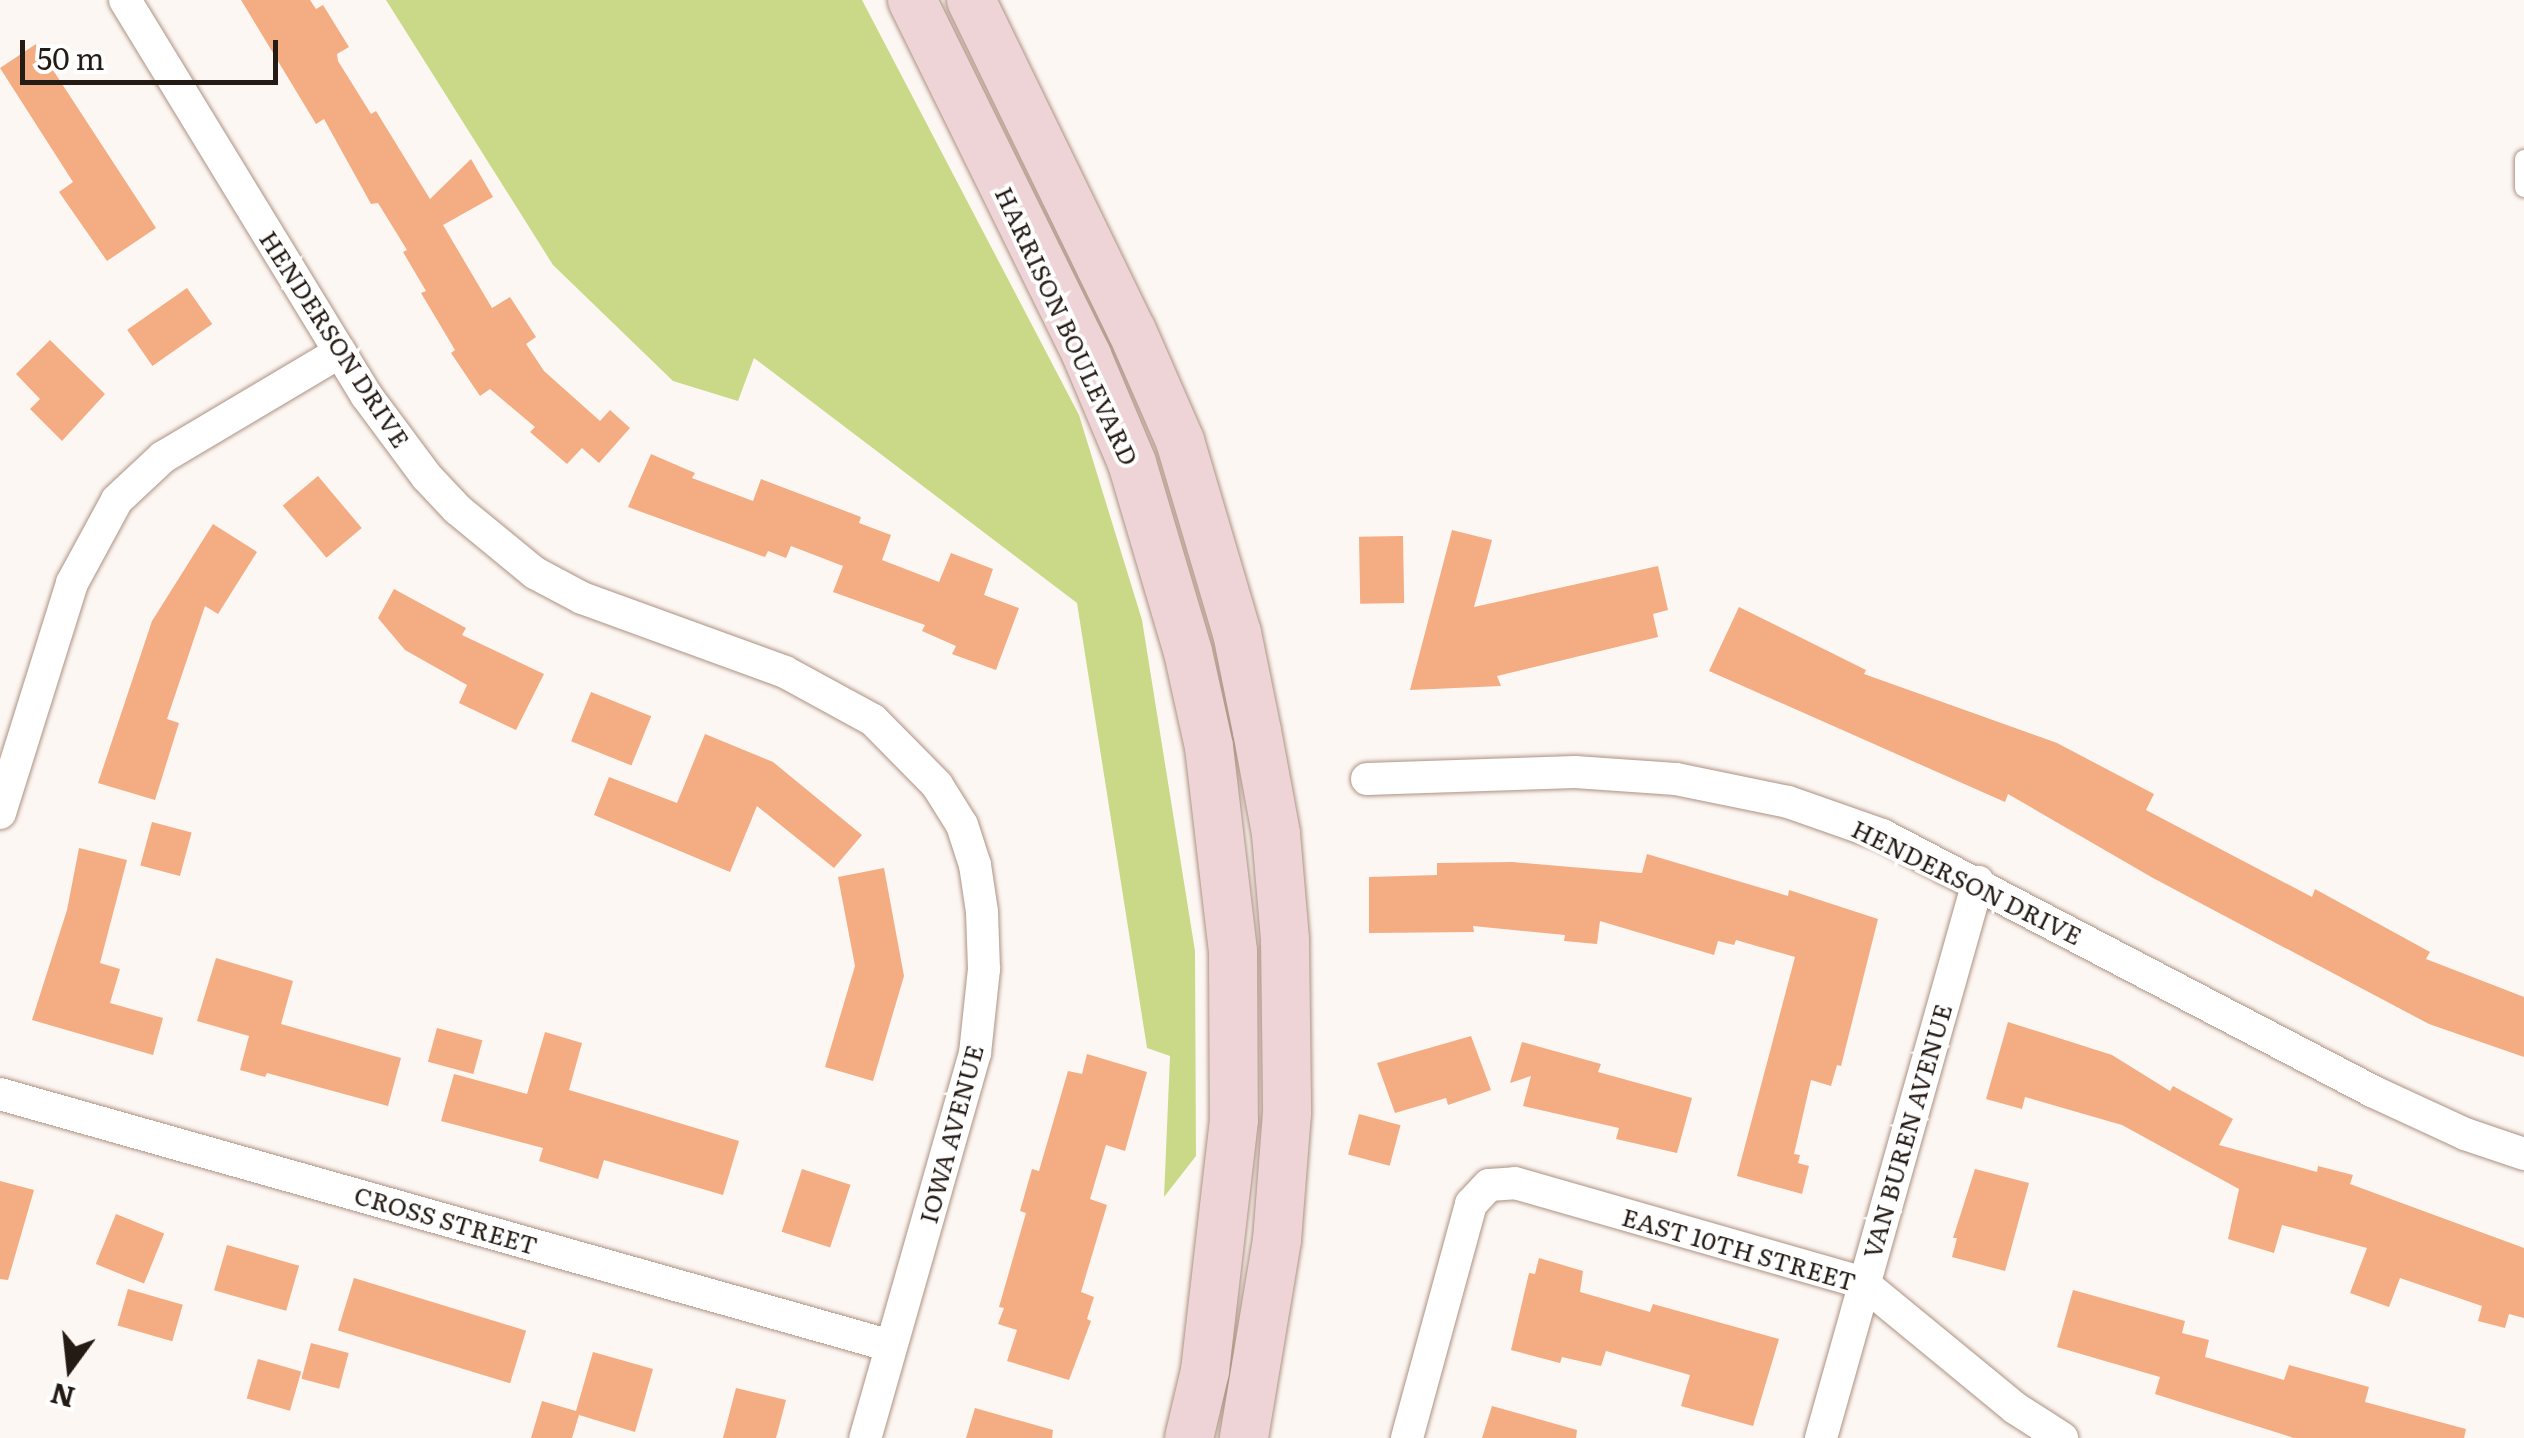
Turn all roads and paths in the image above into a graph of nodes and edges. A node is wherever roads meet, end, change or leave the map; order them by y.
1 (125, 0) edge
2 (912, 0) edge
3 (971, 0) edge
4 (2524, 159) edge
5 (2524, 188) edge
6 (340, 352) junction
7 (1367, 779) dead end
8 (0, 813) edge
9 (962, 825) joint
10 (1978, 882) junction
11 (0, 1094) edge
12 (2524, 1154) edge
13 (1863, 1283) junction
14 (891, 1346) junction
15 (865, 1438) edge
16 (1189, 1438) edge
17 (1244, 1438) edge
18 (1407, 1438) edge
19 (1820, 1438) edge
20 (2062, 1438) edge

1 - 6 street, HENDERSON DRIVE
2 - 16 main road, HARRISON BOULEVARD
3 - 17 main road
4 - 5 lane
6 - 8 street
6 - 9 street, HENDERSON DRIVE
7 - 10 street, HENDERSON DRIVE
9 - 14 street, IOWA AVENUE
10 - 12 street, HENDERSON DRIVE
10 - 13 street, VAN BUREN AVENUE
11 - 14 street, CROSS STREET
13 - 18 street, EAST 10TH STREET
13 - 19 street, VAN BUREN AVENUE
13 - 20 street, EAST 10TH STREET
14 - 15 street, IOWA AVENUE

